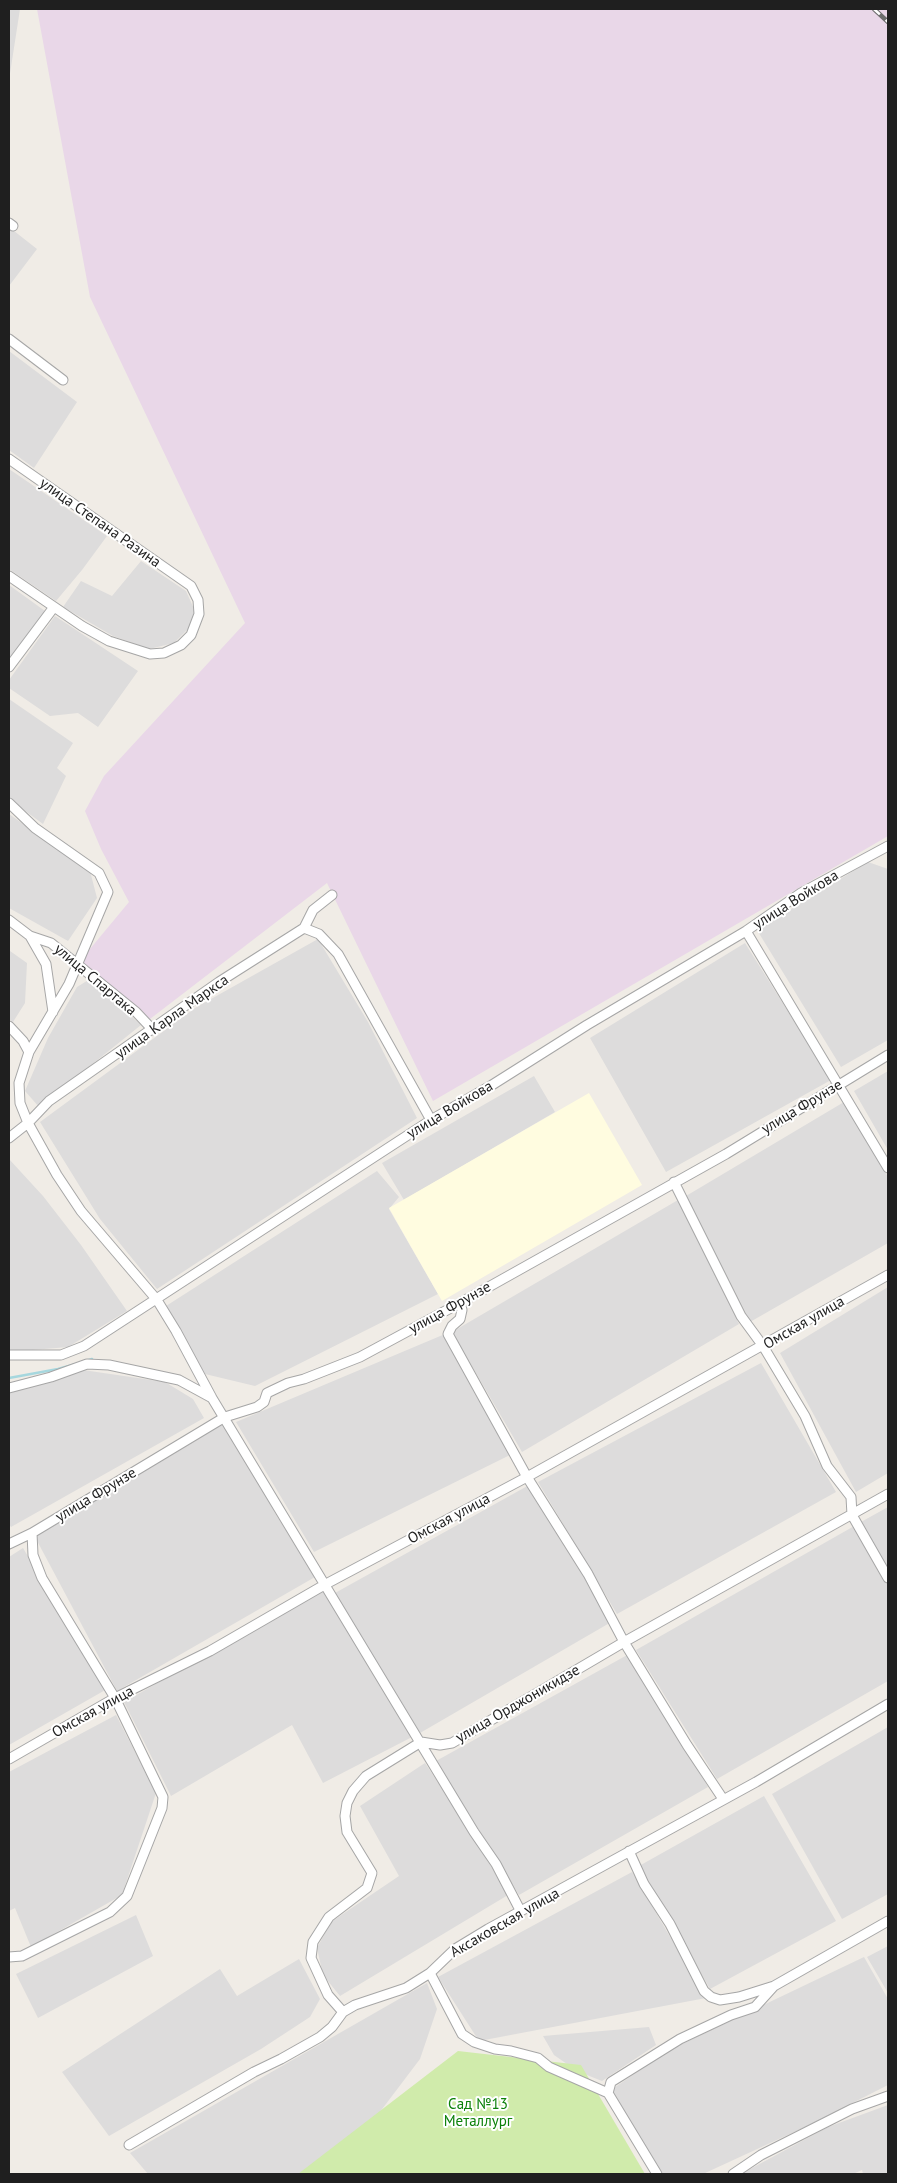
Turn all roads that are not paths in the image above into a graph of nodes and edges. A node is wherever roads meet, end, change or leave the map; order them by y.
1 (9, 339) edge
2 (63, 380) dead end
3 (9, 459) edge
4 (9, 576) edge
5 (54, 607) junction
6 (9, 667) edge
7 (9, 803) edge
8 (888, 846) edge
9 (332, 895) dead end
10 (9, 920) edge
11 (304, 928) junction
12 (746, 932) junction
13 (30, 936) junction
14 (76, 965) junction
15 (53, 1012) junction
16 (9, 1026) edge
17 (153, 1030) junction
18 (29, 1052) junction
19 (888, 1055) edge
20 (839, 1084) junction
21 (431, 1120) junction
22 (28, 1123) junction
23 (9, 1138) edge
24 (888, 1168) edge
25 (674, 1182) junction
26 (888, 1275) edge
27 (157, 1300) junction
28 (460, 1304) junction
29 (763, 1346) junction
30 (9, 1355) edge
31 (9, 1388) edge
32 (212, 1398) junction
33 (225, 1417) junction
34 (527, 1477) junction
35 (888, 1494) edge
36 (852, 1515) junction
37 (9, 1532) edge
38 (32, 1533) junction
39 (13, 1542) edge
40 (888, 1578) edge
41 (326, 1584) junction
42 (624, 1642) junction
43 (115, 1698) junction
44 (888, 1704) edge
45 (421, 1742) junction
46 (9, 1759) edge
47 (723, 1799) junction
48 (629, 1851) junction
49 (520, 1910) junction
50 (888, 1921) edge
51 (10, 1957) edge
52 (430, 1973) junction
53 (774, 1986) junction
54 (343, 2012) junction
55 (608, 2092) junction
56 (888, 2096) edge
57 (129, 2145) dead end
58 (657, 2174) edge
59 (733, 2174) edge

1 - 2 street
3 - 5 street, улица Степана Разина
4 - 5 street
5 - 6 street
7 - 14 street
8 - 12 street, улица Войкова
9 - 11 street, улица Карла Маркса
10 - 13 street, улица Спартака
11 - 17 street, улица Карла Маркса
11 - 21 street
12 - 20 street
12 - 21 street, улица Войкова
13 - 14 street, улица Спартака
13 - 15 street
14 - 15 street
14 - 17 street, улица Спартака
15 - 18 street
16 - 18 street
17 - 22 street, улица Карла Маркса
18 - 22 street
19 - 20 street, улица Фрунзе
20 - 24 street
20 - 25 street, улица Фрунзе
21 - 27 street, улица Войкова
22 - 23 street, улица Карла Маркса
22 - 27 street
25 - 28 street, улица Фрунзе
25 - 29 street
26 - 29 street, Омская улица
27 - 30 street, улица Войкова
27 - 32 street
28 - 33 street, улица Фрунзе
28 - 34 street
29 - 34 street, Омская улица
29 - 36 street
31 - 32 street
32 - 33 street
33 - 38 street, улица Фрунзе
33 - 41 street
34 - 41 street, Омская улица
34 - 42 street
35 - 36 street, улица Орджоникидзе
36 - 40 street
36 - 42 street, улица Орджоникидзе
37 - 39 street
38 - 39 street, улица Фрунзе
38 - 43 street
41 - 43 street, Омская улица
41 - 45 street
42 - 45 street, улица Орджоникидзе
42 - 47 street
43 - 46 street, Омская улица
43 - 51 street
44 - 47 street, Аксаковская улица
45 - 49 street
45 - 54 street
47 - 48 street, Аксаковская улица
48 - 49 street, Аксаковская улица
48 - 53 street
49 - 52 street, Аксаковская улица
50 - 53 street
52 - 54 street, Аксаковская улица
52 - 55 street
53 - 55 street
54 - 57 street, Аксаковская улица
55 - 58 street
56 - 59 street

